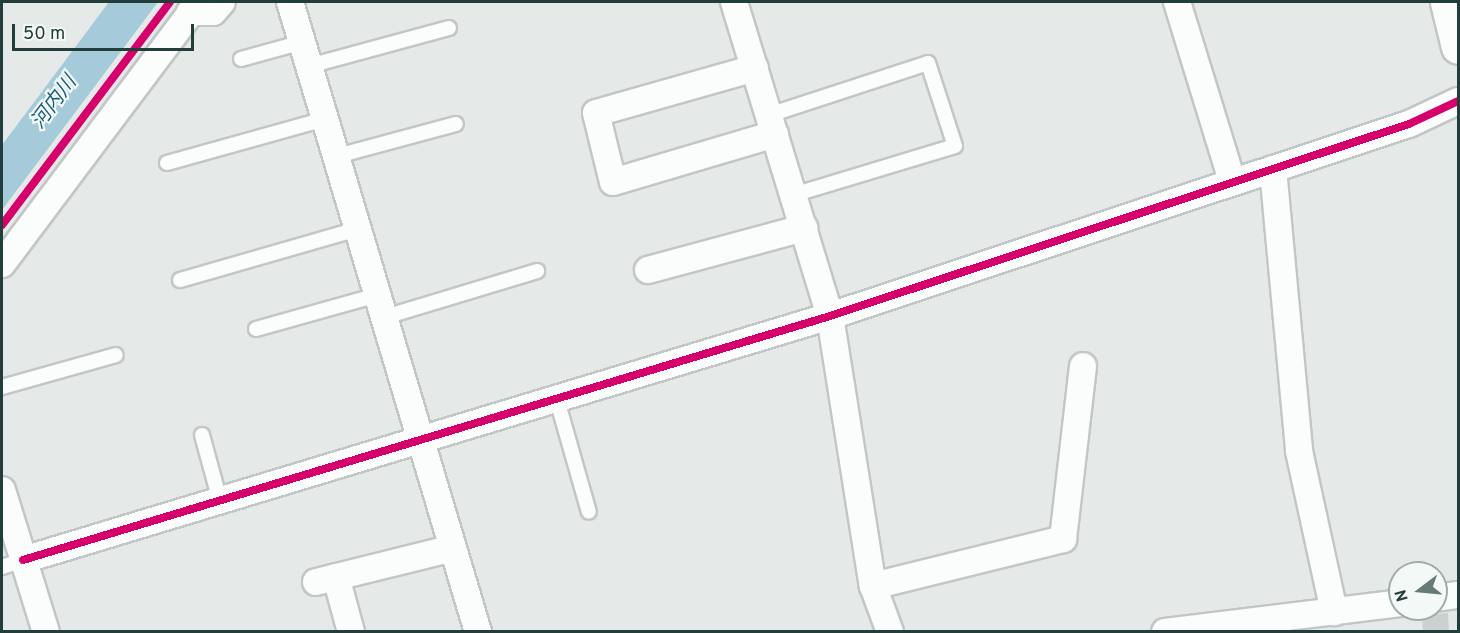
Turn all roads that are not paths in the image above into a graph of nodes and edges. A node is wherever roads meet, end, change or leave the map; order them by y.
1 (222, 2) edge
2 (290, 2) edge
3 (734, 2) edge
4 (1177, 2) edge
5 (1447, 2) edge
6 (194, 7) edge
7 (449, 28) dead end
8 (1458, 47) edge
9 (306, 54) junction
10 (242, 58) dead end
11 (755, 68) junction
12 (1458, 101) edge
13 (326, 119) junction
14 (456, 124) dead end
15 (772, 124) junction
16 (337, 156) junction
17 (167, 163) dead end
18 (1273, 169) junction
19 (1232, 181) junction
20 (794, 195) junction
21 (804, 228) junction
22 (358, 229) junction
23 (2, 264) edge
24 (648, 270) dead end
25 (537, 271) dead end
26 (180, 280) dead end
27 (381, 306) junction
28 (830, 316) junction
29 (256, 329) dead end
30 (116, 355) dead end
31 (1083, 366) dead end
32 (2, 387) edge
33 (557, 400) junction
34 (202, 435) dead end
35 (422, 440) junction
36 (2, 490) edge
37 (220, 501) junction
38 (589, 512) dead end
39 (453, 548) junction
40 (12, 564) edge
41 (873, 586) junction
42 (1388, 605) edge
43 (1335, 612) junction
44 (1309, 624) edge
45 (46, 632) edge
46 (351, 632) edge
47 (478, 632) edge
48 (890, 632) edge
49 (1165, 632) edge

1 - 6 street
2 - 9 street
3 - 11 street
4 - 19 street
5 - 8 main road
6 - 23 street
7 - 9 lane
9 - 10 lane
9 - 13 street
11 - 15 street
11 - 15 street
12 - 18 street
13 - 16 street
13 - 17 lane
14 - 16 lane
15 - 20 street
15 - 20 lane
16 - 22 street
18 - 19 street
18 - 43 street
19 - 28 street
20 - 21 street
21 - 24 street
21 - 28 street
22 - 26 lane
22 - 27 street
25 - 27 lane
27 - 29 lane
27 - 35 street
28 - 33 street
28 - 41 street
30 - 32 lane
31 - 41 street
33 - 35 street
33 - 38 lane
34 - 37 lane
35 - 37 street
35 - 39 street
36 - 40 street
37 - 40 street
39 - 46 street
39 - 47 street
40 - 45 street
41 - 48 street
42 - 43 street
43 - 44 street
44 - 49 street

